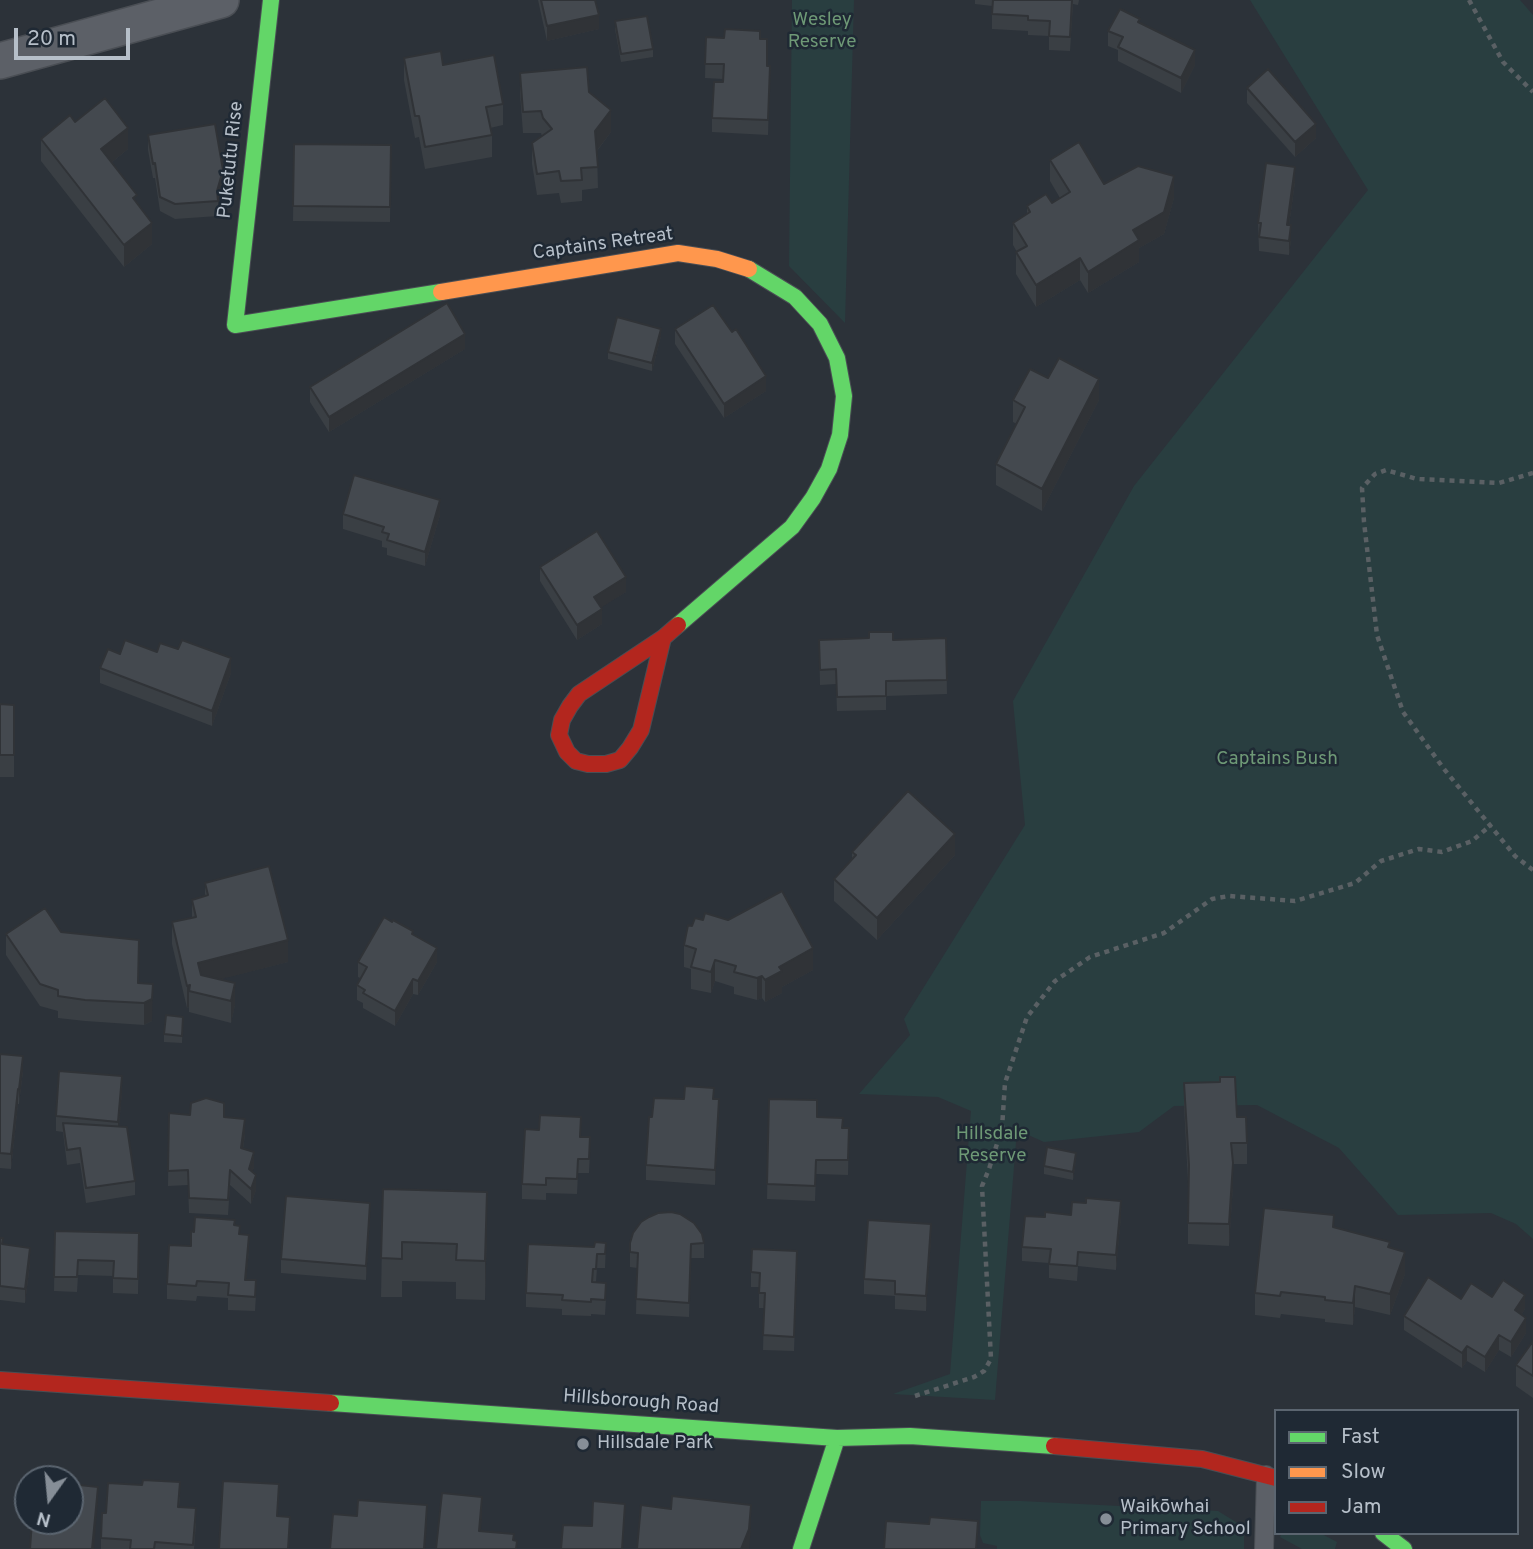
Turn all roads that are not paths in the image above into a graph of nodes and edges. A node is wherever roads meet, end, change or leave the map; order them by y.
1 (221, 0) edge
2 (271, 0) edge
3 (0, 61) edge
4 (235, 325) joint
5 (663, 638) junction
6 (0, 1380) edge
7 (837, 1438) junction
8 (1271, 1476) edge
9 (1386, 1535) edge
10 (801, 1549) edge
11 (1264, 1549) edge
12 (1404, 1549) edge

1 - 3 street
2 - 4 street, Puketutu Rise
4 - 5 street, Captains Retreat
5 - 5 street, Captains Retreat
6 - 7 street, Hillsborough Road
7 - 8 street, Hillsborough Road
7 - 10 street
8 - 11 lane
9 - 12 street

